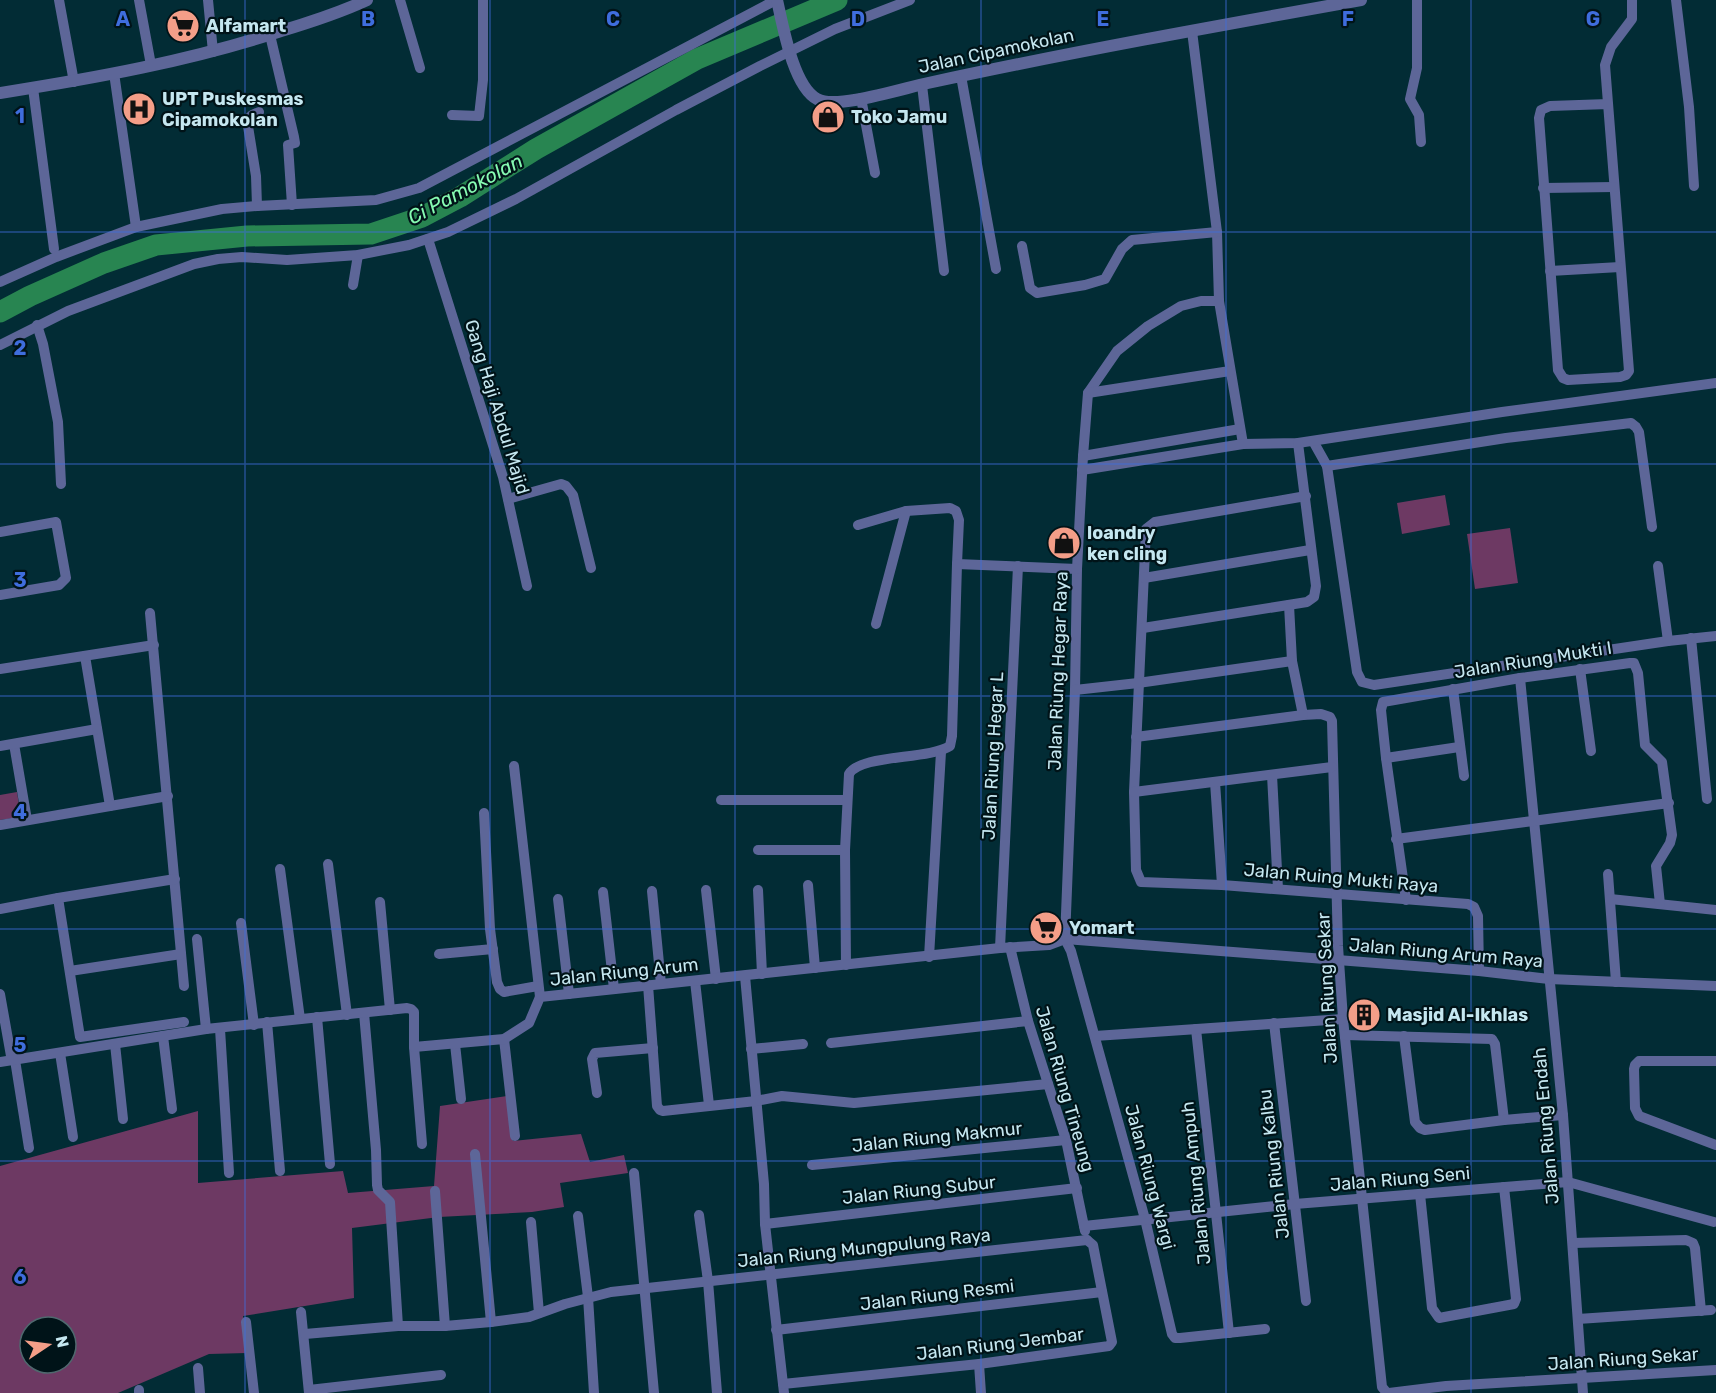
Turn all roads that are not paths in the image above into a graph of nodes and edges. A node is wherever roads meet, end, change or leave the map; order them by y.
1 (59, 0) edge
2 (139, 0) edge
3 (207, 0) edge
4 (367, 0) edge
5 (400, 0) edge
6 (483, 0) edge
7 (910, 0) edge
8 (1361, 0) edge
9 (1417, 0) edge
10 (1632, 0) edge
11 (1676, 0) edge
12 (354, 3) edge
13 (777, 4) edge
14 (1192, 31) junction
15 (270, 35) junction
16 (789, 47) junction
17 (213, 52) junction
18 (151, 65) junction
19 (420, 68) dead end
20 (114, 73) junction
21 (961, 76) junction
22 (74, 82) junction
23 (922, 85) junction
24 (33, 88) junction
25 (1, 89) edge
26 (861, 98) junction
27 (1608, 104) junction
28 (259, 112) dead end
29 (452, 115) dead end
30 (1421, 142) dead end
31 (875, 173) dead end
32 (1694, 186) dead end
33 (1614, 187) junction
34 (1543, 188) junction
35 (292, 205) junction
36 (257, 206) junction
37 (136, 227) junction
38 (1217, 232) junction
39 (428, 239) junction
40 (1022, 246) dead end
41 (54, 249) dead end
42 (358, 255) junction
43 (1620, 267) junction
44 (996, 269) dead end
45 (944, 271) dead end
46 (1550, 271) junction
47 (0, 282) edge
48 (353, 285) dead end
49 (1219, 301) junction
50 (37, 325) junction
51 (0, 345) edge
52 (1230, 371) junction
53 (1716, 383) edge
54 (1088, 393) junction
55 (1240, 429) junction
56 (1313, 441) junction
57 (1298, 443) junction
58 (1243, 444) junction
59 (1083, 456) junction
60 (1327, 466) junction
61 (1082, 470) junction
62 (61, 484) dead end
63 (1306, 496) junction
64 (508, 499) junction
65 (906, 511) junction
66 (858, 525) dead end
67 (1652, 527) dead end
68 (0, 532) edge
69 (1310, 550) junction
70 (957, 564) junction
71 (1018, 566) junction
72 (1658, 566) dead end
73 (591, 568) dead end
74 (1077, 569) junction
75 (1144, 578) junction
76 (527, 586) dead end
77 (0, 595) edge
78 (1289, 605) junction
79 (150, 613) dead end
80 (876, 624) dead end
81 (1143, 628) junction
82 (1716, 636) edge
83 (1691, 638) junction
84 (1668, 640) junction
85 (154, 645) junction
86 (85, 656) junction
87 (1292, 661) junction
88 (0, 669) edge
89 (1580, 669) junction
90 (1520, 678) junction
91 (1138, 683) junction
92 (1453, 689) junction
93 (1076, 690) junction
94 (1303, 715) junction
95 (97, 729) junction
96 (1136, 737) junction
97 (14, 744) junction
98 (0, 746) edge
99 (1459, 747) junction
100 (1591, 751) dead end
101 (941, 752) junction
102 (1386, 758) junction
103 (514, 766) dead end
104 (1332, 767) junction
105 (1272, 775) junction
106 (1464, 776) dead end
107 (1215, 782) junction
108 (1134, 792) junction
109 (168, 796) junction
110 (1707, 799) dead end
111 (721, 800) dead end
112 (846, 800) junction
113 (1669, 803) junction
114 (110, 806) junction
115 (484, 813) dead end
116 (27, 820) junction
117 (1534, 821) junction
118 (0, 825) edge
119 (1396, 839) junction
120 (758, 850) dead end
121 (845, 850) junction
122 (328, 864) dead end
123 (280, 869) dead end
124 (1608, 874) dead end
125 (175, 879) junction
126 (808, 885) dead end
127 (1222, 885) junction
128 (706, 890) dead end
129 (1278, 890) junction
130 (652, 891) dead end
131 (758, 891) dead end
132 (603, 892) dead end
133 (1338, 895) junction
134 (58, 898) junction
135 (558, 899) dead end
136 (1610, 899) junction
137 (1406, 900) junction
138 (380, 902) dead end
139 (1660, 904) junction
140 (0, 909) edge
141 (1716, 909) edge
142 (241, 923) dead end
143 (197, 939) dead end
144 (1065, 939) junction
145 (1005, 948) junction
146 (493, 949) junction
147 (181, 954) junction
148 (439, 954) dead end
149 (929, 957) junction
150 (1339, 960) junction
151 (846, 965) junction
152 (815, 968) junction
153 (69, 971) junction
154 (1479, 971) junction
155 (762, 974) junction
156 (745, 976) junction
157 (716, 979) junction
158 (1549, 979) junction
159 (694, 981) junction
160 (1616, 982) junction
161 (661, 984) junction
162 (184, 986) dead end
163 (648, 986) junction
164 (1716, 986) edge
165 (614, 989) junction
166 (539, 992) junction
167 (0, 993) edge
168 (569, 994) junction
169 (390, 1010) junction
170 (364, 1013) junction
171 (347, 1016) junction
172 (317, 1017) junction
173 (300, 1019) junction
174 (1343, 1019) junction
175 (1028, 1021) junction
176 (184, 1022) dead end
177 (267, 1022) junction
178 (1274, 1023) junction
179 (254, 1025) junction
180 (206, 1029) junction
181 (220, 1029) junction
182 (1196, 1029) junction
183 (1345, 1035) junction
184 (163, 1036) junction
185 (1095, 1036) junction
186 (1404, 1036) junction
187 (504, 1039) junction
188 (831, 1043) dead end
189 (115, 1044) junction
190 (455, 1044) junction
191 (803, 1044) dead end
192 (414, 1047) junction
193 (653, 1048) junction
194 (751, 1049) junction
195 (60, 1053) junction
196 (13, 1058) junction
197 (1716, 1061) edge
198 (0, 1062) edge
199 (1044, 1084) junction
200 (597, 1093) dead end
201 (461, 1099) dead end
202 (756, 1101) junction
203 (708, 1105) junction
204 (172, 1109) dead end
205 (1563, 1115) junction
206 (123, 1119) dead end
207 (1504, 1120) junction
208 (515, 1136) dead end
209 (73, 1137) dead end
210 (1066, 1140) junction
211 (423, 1144) dead end
212 (1716, 1145) edge
213 (30, 1148) dead end
214 (475, 1154) dead end
215 (330, 1164) dead end
216 (812, 1165) dead end
217 (280, 1171) dead end
218 (229, 1173) dead end
219 (634, 1173) dead end
220 (1568, 1182) junction
221 (1504, 1187) junction
222 (1077, 1188) junction
223 (435, 1191) dead end
224 (1420, 1194) junction
225 (1361, 1198) junction
226 (1295, 1204) junction
227 (1216, 1212) junction
228 (699, 1215) dead end
229 (578, 1216) dead end
230 (1145, 1219) junction
231 (531, 1222) dead end
232 (1714, 1222) dead end
233 (765, 1224) junction
234 (1084, 1227) junction
235 (1087, 1240) junction
236 (1573, 1243) junction
237 (771, 1275) junction
238 (708, 1281) junction
239 (645, 1288) junction
240 (1102, 1292) junction
241 (588, 1297) junction
242 (1306, 1301) dead end
243 (301, 1312) dead end
244 (539, 1314) junction
245 (1578, 1319) junction
246 (246, 1322) dead end
247 (491, 1322) junction
248 (398, 1326) junction
249 (445, 1326) junction
250 (1265, 1329) dead end
251 (776, 1330) junction
252 (1229, 1333) junction
253 (305, 1334) junction
254 (979, 1364) junction
255 (198, 1368) dead end
256 (1716, 1370) edge
257 (441, 1375) dead end
258 (1582, 1378) junction
259 (784, 1389) edge
260 (1445, 1390) edge
261 (309, 1391) edge
262 (200, 1393) edge
263 (254, 1393) edge
264 (594, 1393) edge
265 (654, 1393) edge
266 (717, 1393) edge
267 (981, 1393) edge
268 (1388, 1393) edge
269 (1583, 1393) edge

1 - 22 street
2 - 18 street
3 - 17 street
4 - 12 street
5 - 19 street
6 - 29 street
7 - 16 street
8 - 14 street, Jalan Cipamokolan
9 - 30 street
10 - 27 street
11 - 32 street
12 - 15 street
13 - 16 street, Jalan Cipamokolan
13 - 35 street
14 - 21 street, Jalan Cipamokolan
14 - 38 street
15 - 17 street
15 - 35 street
16 - 26 street, Jalan Cipamokolan
16 - 39 street
17 - 18 street
18 - 20 street
20 - 22 street
20 - 37 street
21 - 23 street, Jalan Cipamokolan
21 - 44 street
22 - 24 street
23 - 26 street, Jalan Cipamokolan
23 - 45 street
24 - 25 street
24 - 41 street
26 - 31 street
27 - 33 street
27 - 34 street
28 - 36 street
33 - 34 street
33 - 43 street
34 - 46 street
35 - 36 street
36 - 37 street
37 - 47 street
38 - 40 street
38 - 49 street
39 - 42 street
39 - 64 street, Gang Haji Abdul Majid
42 - 48 street
42 - 50 street
43 - 46 street
43 - 46 street
49 - 52 street
49 - 54 street
50 - 51 street
50 - 62 street
52 - 54 street
52 - 55 street
53 - 56 street
54 - 59 street, Jalan Riung Hegar Raya
55 - 58 street
55 - 59 street
56 - 57 street
56 - 60 street
57 - 58 street
57 - 63 street
58 - 61 street
59 - 61 street, Jalan Riung Hegar Raya
60 - 67 street
60 - 84 street
61 - 74 street, Jalan Riung Hegar Raya
63 - 69 street
63 - 75 street
64 - 73 street
64 - 76 street, Gang Haji Abdul Majid
65 - 66 street
65 - 70 street
65 - 80 street
68 - 77 street
69 - 75 street
69 - 78 street
70 - 71 street
70 - 101 street
71 - 74 street
71 - 145 street, Jalan Riung Hegar L
72 - 84 street
74 - 93 street, Jalan Riung Hegar Raya
75 - 81 street
78 - 81 street
78 - 87 street
79 - 85 street
81 - 91 street
82 - 83 street
83 - 84 street
83 - 110 street
85 - 86 street
85 - 109 street
86 - 88 street
86 - 95 street
87 - 91 street
87 - 94 street
89 - 90 street, Jalan Riung Mukti I
89 - 100 street
89 - 113 street, Jalan Riung Mukti I
90 - 92 street, Jalan Riung Mukti I
90 - 117 street, Jalan Riung Endah
91 - 93 street
91 - 96 street
92 - 99 street
92 - 102 street, Jalan Riung Mukti I
93 - 144 street, Jalan Riung Hegar Raya
94 - 96 street
94 - 104 street, Jalan Riung Sekar
95 - 97 street
95 - 114 street
96 - 108 street
97 - 98 street
97 - 116 street
99 - 102 street
99 - 106 street
101 - 112 street
101 - 149 street
102 - 119 street, Jalan Riung Mukti I
103 - 166 street
104 - 105 street
104 - 133 street, Jalan Riung Sekar
105 - 107 street
105 - 129 street
107 - 108 street
107 - 127 street
108 - 127 street, Jalan Ruing Mukti Raya
109 - 114 street
109 - 125 street
111 - 112 street
112 - 121 street
113 - 117 street
113 - 139 street, Jalan Riung Mukti I
114 - 116 street
115 - 146 street
116 - 118 street
117 - 119 street
117 - 158 street, Jalan Riung Endah
119 - 137 street, Jalan Riung Mukti I
120 - 121 street
121 - 151 street
122 - 171 street
123 - 173 street
124 - 136 street
125 - 134 street
125 - 147 street
126 - 152 street
127 - 129 street, Jalan Ruing Mukti Raya
128 - 157 street
129 - 133 street, Jalan Ruing Mukti Raya
130 - 161 street
131 - 155 street
132 - 165 street
133 - 137 street, Jalan Ruing Mukti Raya
133 - 150 street, Jalan Riung Sekar
134 - 140 street
134 - 153 street
135 - 168 street
136 - 139 street
136 - 160 street
137 - 154 street, Jalan Ruing Mukti Raya
138 - 169 street
139 - 141 street
142 - 179 street
143 - 180 street
144 - 145 street, Jalan Riung Arum
144 - 150 street, Jalan Riung Arum Raya
144 - 185 street, Jalan Riung Wargi
145 - 149 street, Jalan Riung Arum
145 - 175 street, Jalan Riung Tineung
146 - 148 street
146 - 166 street
147 - 153 street
147 - 162 street
149 - 151 street, Jalan Riung Arum
150 - 154 street, Jalan Riung Arum Raya
150 - 174 street, Jalan Riung Sekar
151 - 152 street, Jalan Riung Arum
152 - 155 street, Jalan Riung Arum
153 - 176 street
154 - 158 street, Jalan Riung Arum Raya
155 - 156 street, Jalan Riung Arum
156 - 157 street, Jalan Riung Arum
156 - 194 street
157 - 159 street, Jalan Riung Arum
158 - 160 street, Jalan Riung Arum Raya
158 - 205 street, Jalan Riung Endah
159 - 161 street, Jalan Riung Arum
159 - 203 street
160 - 164 street, Jalan Riung Arum Raya
161 - 163 street, Jalan Riung Arum
163 - 165 street, Jalan Riung Arum
163 - 193 street
165 - 168 street, Jalan Riung Arum
166 - 168 street, Jalan Riung Arum
166 - 187 street, Jalan Riung Arum
167 - 196 street
169 - 170 street
169 - 192 street
170 - 171 street
170 - 248 street
171 - 172 street
172 - 173 street
172 - 215 street
173 - 177 street
174 - 178 street
174 - 183 street, Jalan Riung Sekar
175 - 188 street
175 - 199 street, Jalan Riung Tineung
177 - 179 street
177 - 217 street
178 - 182 street
178 - 226 street, Jalan Riung Kalbu
179 - 181 street
180 - 181 street
180 - 184 street
181 - 218 street
182 - 185 street
182 - 227 street, Jalan Riung Ampuh
183 - 186 street
183 - 225 street, Jalan Riung Sekar
184 - 189 street
184 - 204 street
185 - 230 street, Jalan Riung Wargi
186 - 207 street
186 - 207 street
187 - 190 street, Jalan Riung Arum
187 - 208 street
189 - 195 street
189 - 206 street
190 - 192 street, Jalan Riung Arum
190 - 201 street
191 - 194 street
192 - 211 street
193 - 200 street
193 - 203 street
194 - 202 street
195 - 196 street
195 - 209 street
196 - 198 street
196 - 213 street
197 - 212 street
199 - 202 street
199 - 210 street, Jalan Riung Tineung
202 - 203 street
202 - 233 street
205 - 207 street
205 - 220 street, Jalan Riung Endah
210 - 216 street, Jalan Riung Makmur
210 - 222 street, Jalan Riung Tineung
214 - 247 street
219 - 239 street
220 - 221 street, Jalan Riung Seni
220 - 232 street, Jalan Riung Seni
220 - 236 street, Jalan Riung Endah
221 - 224 street, Jalan Riung Seni
221 - 224 street
222 - 233 street, Jalan Riung Subur
222 - 234 street, Jalan Riung Tineung
223 - 249 street
224 - 225 street, Jalan Riung Seni
225 - 226 street, Jalan Riung Seni
225 - 268 street, Jalan Riung Sekar
226 - 227 street, Jalan Riung Seni
226 - 242 street, Jalan Riung Kalbu
227 - 230 street, Jalan Riung Seni
227 - 252 street, Jalan Riung Ampuh
228 - 238 street
229 - 241 street
230 - 234 street, Jalan Riung Seni
230 - 252 street, Jalan Riung Wargi
231 - 244 street
233 - 237 street
234 - 235 street, Jalan Riung Tineung
235 - 237 street, Jalan Riung Mungpulung Raya
235 - 240 street, Jalan Riung Jembar
236 - 245 street, Jalan Riung Endah
236 - 245 street
237 - 238 street, Jalan Riung Mungpulung Raya
237 - 251 street
238 - 239 street, Jalan Riung Mungpulung Raya
238 - 266 street
239 - 241 street, Jalan Riung Mungpulung Raya
239 - 265 street
240 - 251 street, Jalan Riung Resmi
240 - 254 street, Jalan Riung Jembar
241 - 244 street, Jalan Riung Mungpulung Raya
241 - 264 street
243 - 253 street
244 - 247 street, Jalan Riung Mungpulung Raya
245 - 258 street, Jalan Riung Endah
246 - 263 street
247 - 249 street, Jalan Riung Mungpulung Raya
248 - 249 street, Jalan Riung Mungpulung Raya
248 - 253 street, Jalan Riung Mungpulung Raya
250 - 252 street, Jalan Riung Wargi
251 - 259 street
253 - 261 street
254 - 259 street, Jalan Riung Jembar
254 - 267 street
255 - 262 street
256 - 258 street, Jalan Riung Sekar
257 - 261 street
258 - 260 street, Jalan Riung Sekar
258 - 269 street, Jalan Riung Endah
260 - 268 street, Jalan Riung Sekar

